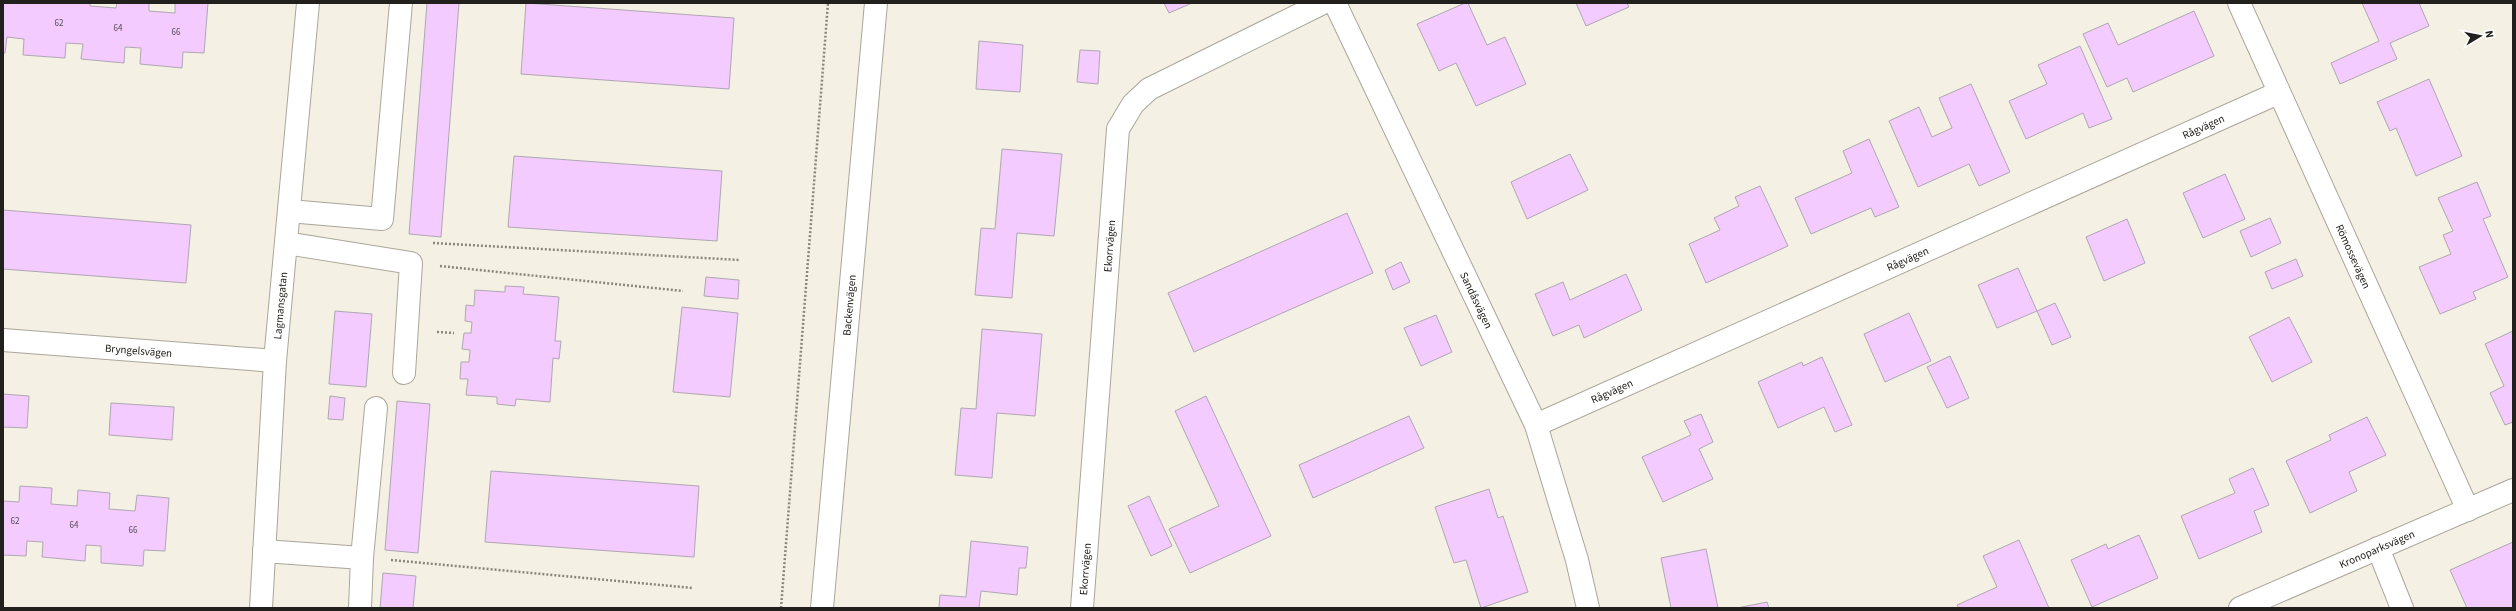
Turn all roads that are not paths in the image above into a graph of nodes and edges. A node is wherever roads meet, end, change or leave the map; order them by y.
1 (308, 3) edge
2 (401, 3) edge
3 (876, 3) edge
4 (1323, 3) edge
5 (1335, 3) edge
6 (2239, 3) edge
7 (2278, 93) junction
8 (289, 211) junction
9 (286, 242) junction
10 (3, 340) edge
11 (275, 361) junction
12 (404, 373) dead end
13 (376, 408) dead end
14 (1536, 425) junction
15 (2513, 490) edge
16 (2468, 510) junction
17 (2378, 548) junction
18 (264, 551) junction
19 (362, 558) junction
20 (261, 608) edge
21 (360, 608) edge
22 (822, 608) edge
23 (1082, 608) edge
24 (1588, 608) edge
25 (2240, 608) edge
26 (2402, 608) edge

1 - 8 street, Lagmansgatan
2 - 8 street
3 - 22 street, Backenvägen
4 - 23 street, Ekorrvägen
5 - 14 street, Sandåsvägen
6 - 7 street, Römossevägen
7 - 14 street, Rågvägen
7 - 16 street, Römossevägen
8 - 9 street, Lagmansgatan
9 - 11 street, Lagmansgatan
9 - 12 street
10 - 11 street, Bryngelsvägen
11 - 18 street, Lagmansgatan
13 - 19 street
14 - 24 street, Sandåsvägen
15 - 16 street, Kronoparksvägen
16 - 17 street, Kronoparksvägen
17 - 25 street, Kronoparksvägen
17 - 26 street
18 - 19 street
18 - 20 street, Lagmansgatan
19 - 21 street

